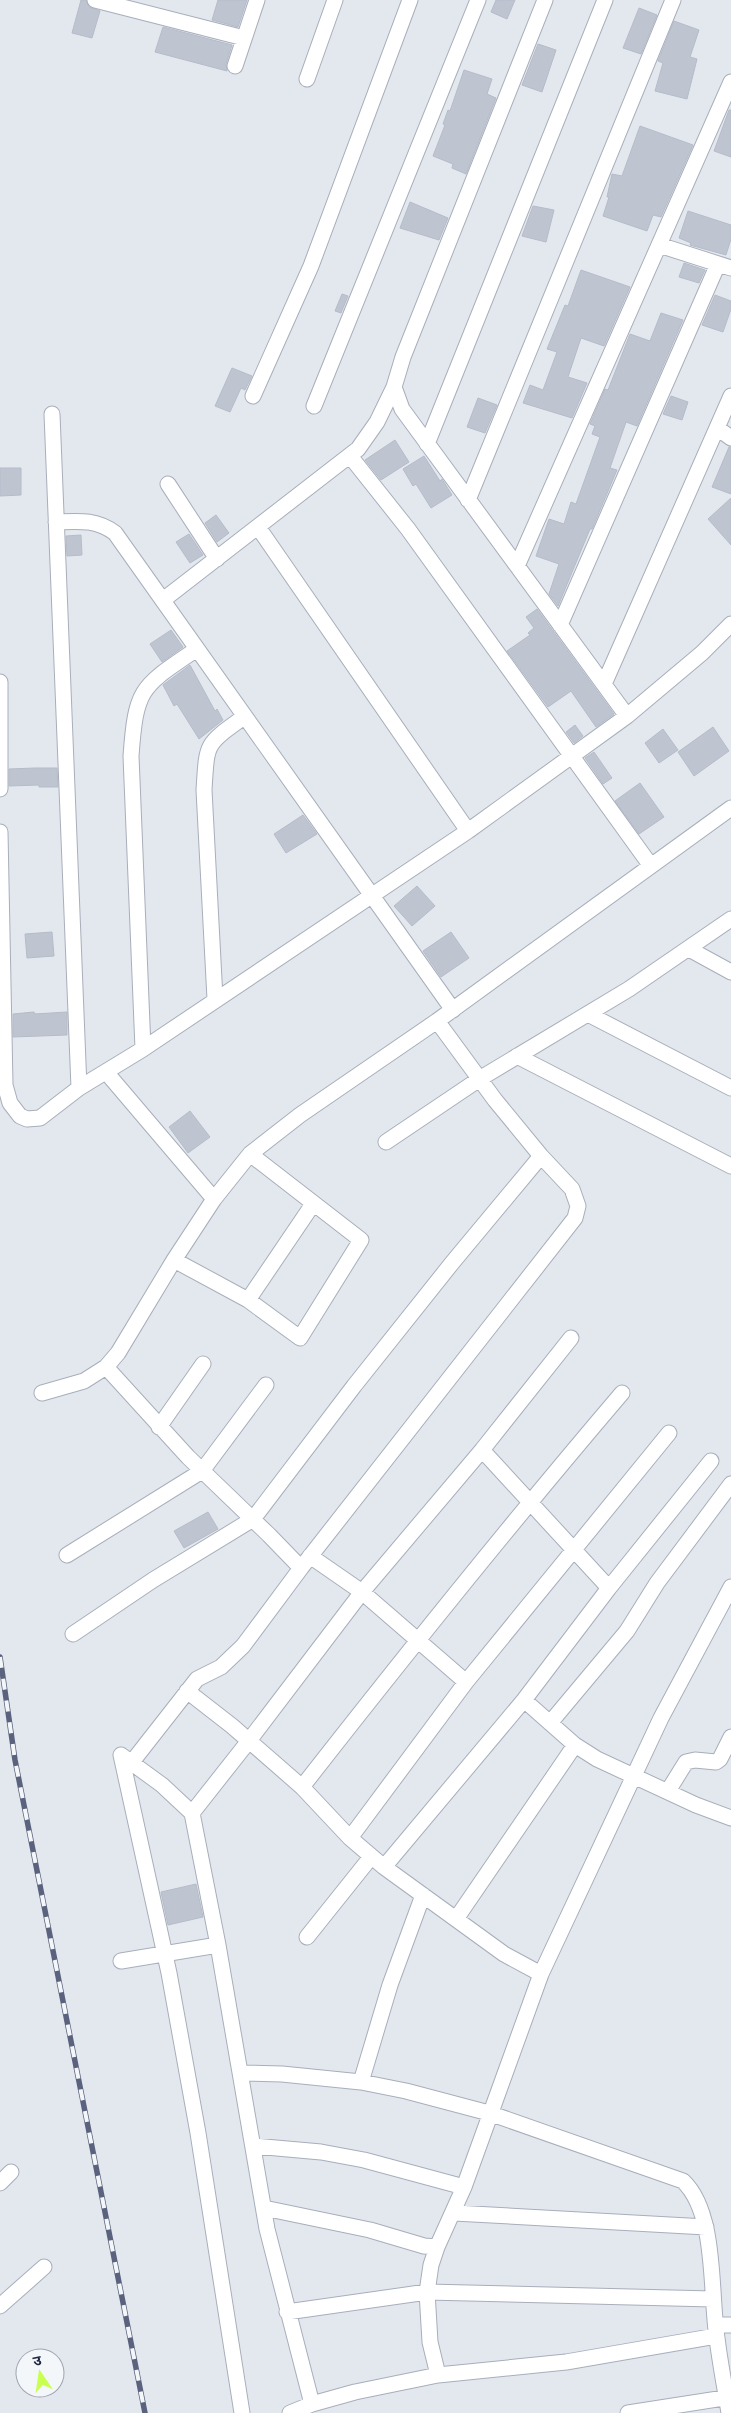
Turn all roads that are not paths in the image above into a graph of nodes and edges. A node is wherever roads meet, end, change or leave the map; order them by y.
1 (95, 0) edge
2 (257, 0) edge
3 (335, 0) edge
4 (410, 0) edge
5 (478, 0) edge
6 (546, 0) edge
7 (605, 0) edge
8 (673, 0) edge
9 (123, 3) edge
10 (244, 38) junction
11 (235, 66) dead end
12 (307, 79) dead end
13 (731, 82) edge
14 (659, 245) junction
15 (724, 266) edge
16 (394, 387) junction
17 (253, 396) dead end
18 (731, 396) edge
19 (314, 406) dead end
20 (52, 414) dead end
21 (717, 428) junction
22 (731, 438) edge
23 (427, 444) junction
24 (350, 456) junction
25 (168, 484) dead end
26 (468, 500) junction
27 (56, 522) junction
28 (258, 527) junction
29 (217, 559) junction
30 (517, 566) junction
31 (163, 600) junction
32 (560, 624) junction
33 (731, 624) edge
34 (197, 649) junction
35 (0, 682) edge
36 (604, 684) junction
37 (627, 716) junction
38 (244, 717) junction
39 (572, 755) junction
40 (0, 789) edge
41 (731, 808) edge
42 (0, 832) edge
43 (468, 832) junction
44 (651, 866) junction
45 (371, 897) junction
46 (731, 919) edge
47 (689, 949) junction
48 (731, 972) edge
49 (215, 999) junction
50 (453, 1010) junction
51 (588, 1014) junction
52 (437, 1022) junction
53 (143, 1049) junction
54 (517, 1056) junction
55 (106, 1072) junction
56 (481, 1078) junction
57 (79, 1088) junction
58 (731, 1088) edge
59 (386, 1142) dead end
60 (250, 1154) junction
61 (541, 1156) junction
62 (731, 1166) edge
63 (214, 1199) junction
64 (312, 1204) junction
65 (174, 1260) junction
66 (248, 1300) junction
67 (571, 1338) dead end
68 (203, 1364) dead end
69 (106, 1368) junction
70 (266, 1385) dead end
71 (42, 1393) dead end
72 (622, 1393) dead end
73 (159, 1427) junction
74 (670, 1433) dead end
75 (482, 1450) junction
76 (711, 1461) dead end
77 (202, 1471) junction
78 (731, 1484) edge
79 (530, 1502) junction
80 (253, 1519) junction
81 (574, 1549) junction
82 (67, 1555) dead end
83 (305, 1562) junction
84 (731, 1587) edge
85 (609, 1588) junction
86 (362, 1592) junction
87 (73, 1634) dead end
88 (417, 1639) junction
89 (466, 1682) junction
90 (186, 1691) junction
91 (524, 1700) junction
92 (550, 1724) junction
93 (731, 1737) edge
94 (248, 1742) junction
95 (575, 1745) junction
96 (132, 1762) junction
97 (633, 1776) junction
98 (302, 1788) junction
99 (668, 1791) junction
100 (192, 1813) junction
101 (731, 1818) edge
102 (350, 1838) junction
103 (371, 1857) junction
104 (384, 1867) junction
105 (423, 1895) junction
106 (456, 1919) junction
107 (307, 1936) dead end
108 (218, 1945) junction
109 (165, 1954) junction
110 (121, 1961) dead end
111 (541, 1974) junction
112 (241, 2073) junction
113 (361, 2082) junction
114 (490, 2113) junction
115 (253, 2146) junction
116 (11, 2172) dead end
117 (0, 2182) edge
118 (464, 2187) junction
119 (264, 2208) junction
120 (454, 2213) junction
121 (706, 2228) junction
122 (437, 2247) junction
123 (44, 2267) dead end
124 (427, 2292) junction
125 (713, 2299) junction
126 (0, 2306) edge
127 (287, 2312) junction
128 (731, 2324) edge
129 (716, 2331) junction
130 (438, 2375) junction
131 (729, 2397) edge
132 (312, 2404) junction
133 (242, 2413) edge
134 (290, 2413) edge
135 (628, 2413) edge
136 (728, 2413) edge

1 - 9 street
2 - 10 street
3 - 12 street
4 - 17 street
5 - 19 street
6 - 16 street
7 - 23 street
8 - 26 street
9 - 10 street
10 - 11 street
13 - 14 street
14 - 15 street
14 - 30 street
15 - 32 street
16 - 23 street
16 - 24 street
18 - 21 street
20 - 27 street
21 - 22 street
21 - 36 street
23 - 26 street
24 - 28 street
24 - 39 street
25 - 29 street
26 - 30 street
27 - 31 street
27 - 57 street
28 - 29 street
28 - 43 street
29 - 31 street
30 - 32 street
31 - 34 street
32 - 36 street
33 - 37 street
34 - 38 street
34 - 53 street
35 - 40 street
36 - 37 street
37 - 39 street
38 - 45 street
38 - 49 street
39 - 43 street
39 - 44 street
41 - 44 street
42 - 57 street
43 - 45 street
44 - 50 street
45 - 49 street
45 - 50 street
46 - 47 street
47 - 48 street
47 - 51 street
49 - 53 street
50 - 52 street
51 - 54 street
51 - 58 street
52 - 56 street
52 - 60 street
53 - 55 street
54 - 56 street
54 - 62 street
55 - 57 street
55 - 63 street
56 - 59 street
56 - 61 street
60 - 63 street
60 - 64 street
61 - 80 street
61 - 83 street
63 - 65 street
64 - 66 street
64 - 66 street
65 - 66 street
65 - 69 street
67 - 75 street
68 - 73 street
69 - 71 street
69 - 73 street
70 - 77 street
72 - 79 street
73 - 77 street
74 - 81 street
75 - 79 street
75 - 86 street
76 - 85 street
77 - 80 street
77 - 82 street
78 - 92 street
79 - 81 street
79 - 88 street
80 - 83 street
80 - 87 street
81 - 85 street
81 - 89 street
83 - 86 street
83 - 90 street
84 - 97 street
85 - 91 street
86 - 88 street
86 - 94 street
88 - 89 street
88 - 98 street
89 - 102 street
90 - 94 street
90 - 96 street
91 - 92 street
91 - 104 street
92 - 95 street
93 - 99 street
94 - 98 street
94 - 100 street
95 - 97 street
95 - 106 street
96 - 100 street
96 - 109 street
97 - 99 street
97 - 111 street
98 - 102 street
99 - 101 street
100 - 108 street
102 - 103 street
103 - 104 street
103 - 107 street
104 - 105 street
105 - 106 street
105 - 113 street
106 - 111 street
108 - 109 street
108 - 112 street
109 - 110 street
109 - 133 street
111 - 114 street
112 - 113 street
112 - 115 street
113 - 114 street
114 - 118 street
114 - 121 street
115 - 118 street
115 - 119 street
116 - 117 street
118 - 120 street
119 - 122 street
119 - 127 street
120 - 121 street
120 - 122 street
121 - 125 street
122 - 124 street
123 - 126 street
124 - 125 street
124 - 127 street
124 - 130 street
125 - 129 street
127 - 132 street
128 - 129 street
129 - 130 street
129 - 131 street
130 - 132 street
131 - 135 street
131 - 136 street
132 - 134 street

